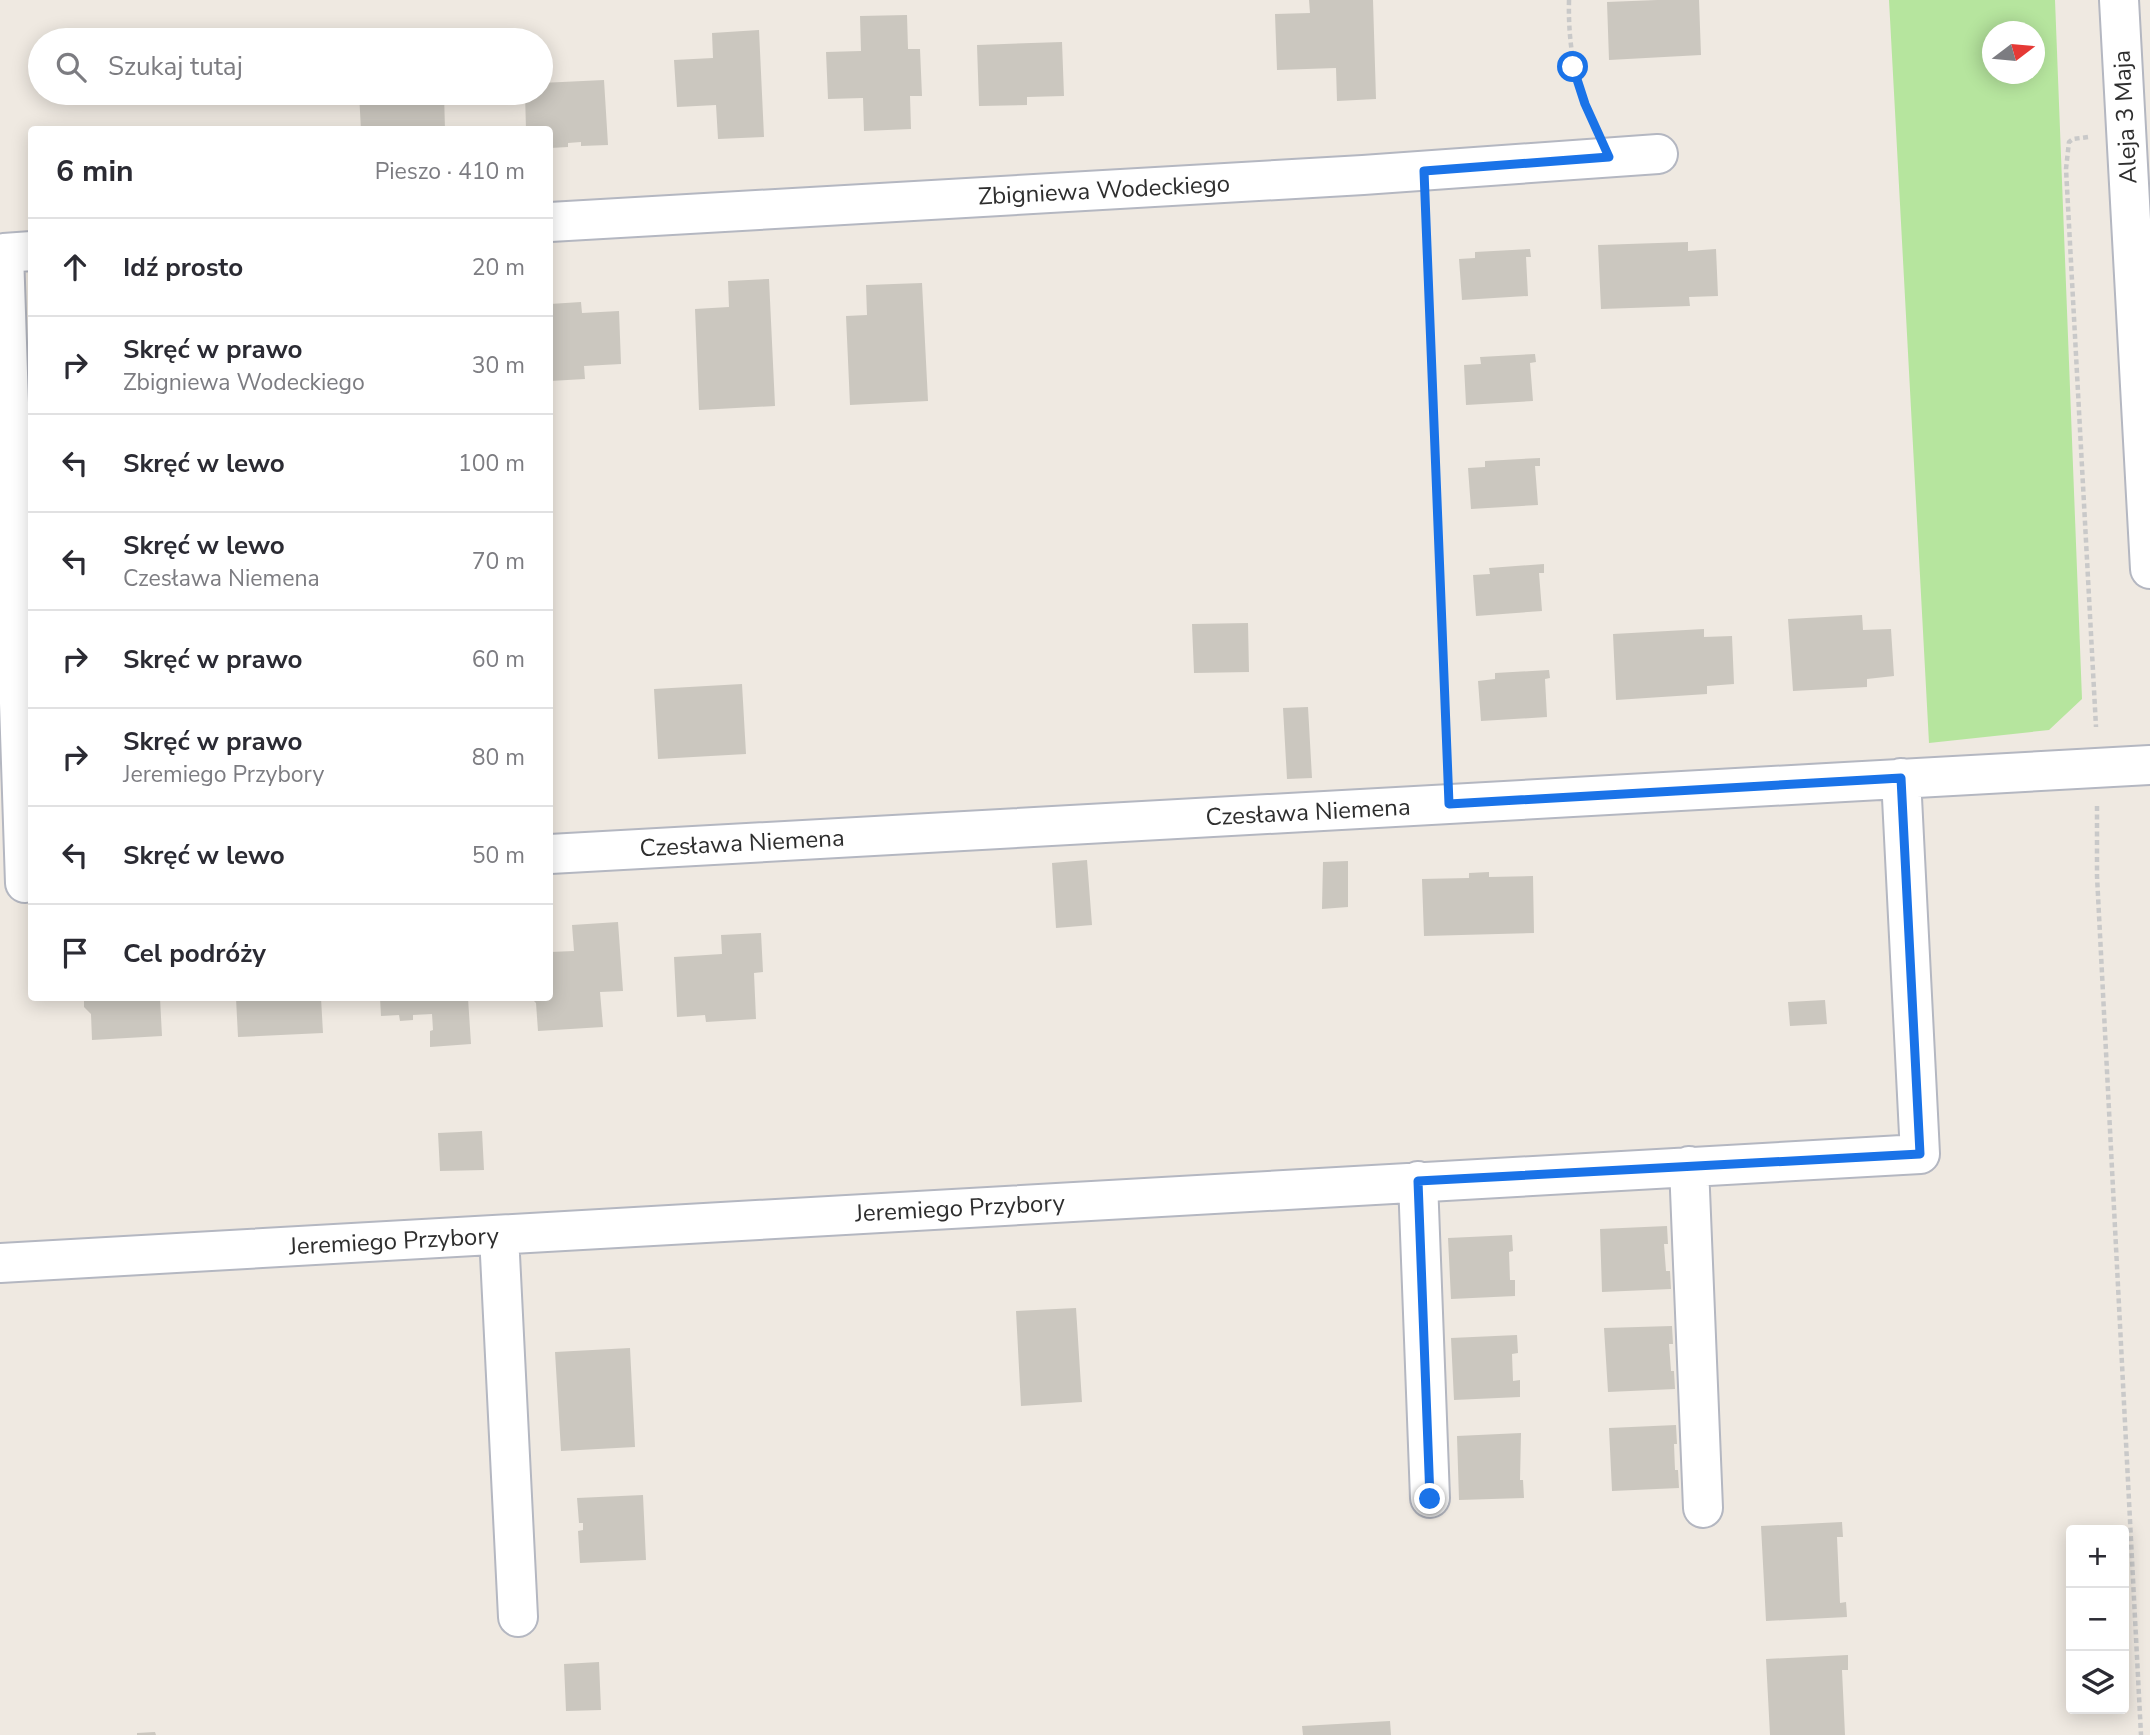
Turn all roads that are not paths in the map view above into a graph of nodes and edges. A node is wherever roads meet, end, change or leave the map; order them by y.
1 (2119, 0) edge
2 (1658, 154) dead end
3 (553, 222) edge
4 (28, 251) edge
5 (2150, 569) edge
6 (2150, 765) edge
7 (1901, 778) junction
8 (553, 854) edge
9 (19, 884) edge
10 (1689, 1166) junction
11 (1418, 1181) junction
12 (499, 1234) junction
13 (0, 1264) edge
14 (1430, 1499) dead end
15 (1703, 1508) dead end
16 (518, 1617) dead end

1 - 5 street, Aleja 3 Maja
2 - 3 street, Zbigniewa Wodeckiego
4 - 9 street
6 - 7 street, Czesława Niemena
7 - 8 street, Czesława Niemena
7 - 10 street, Jeremiego Przybory
10 - 11 street, Jeremiego Przybory
10 - 15 street
11 - 12 street, Jeremiego Przybory
11 - 14 street
12 - 13 street, Jeremiego Przybory
12 - 16 street

